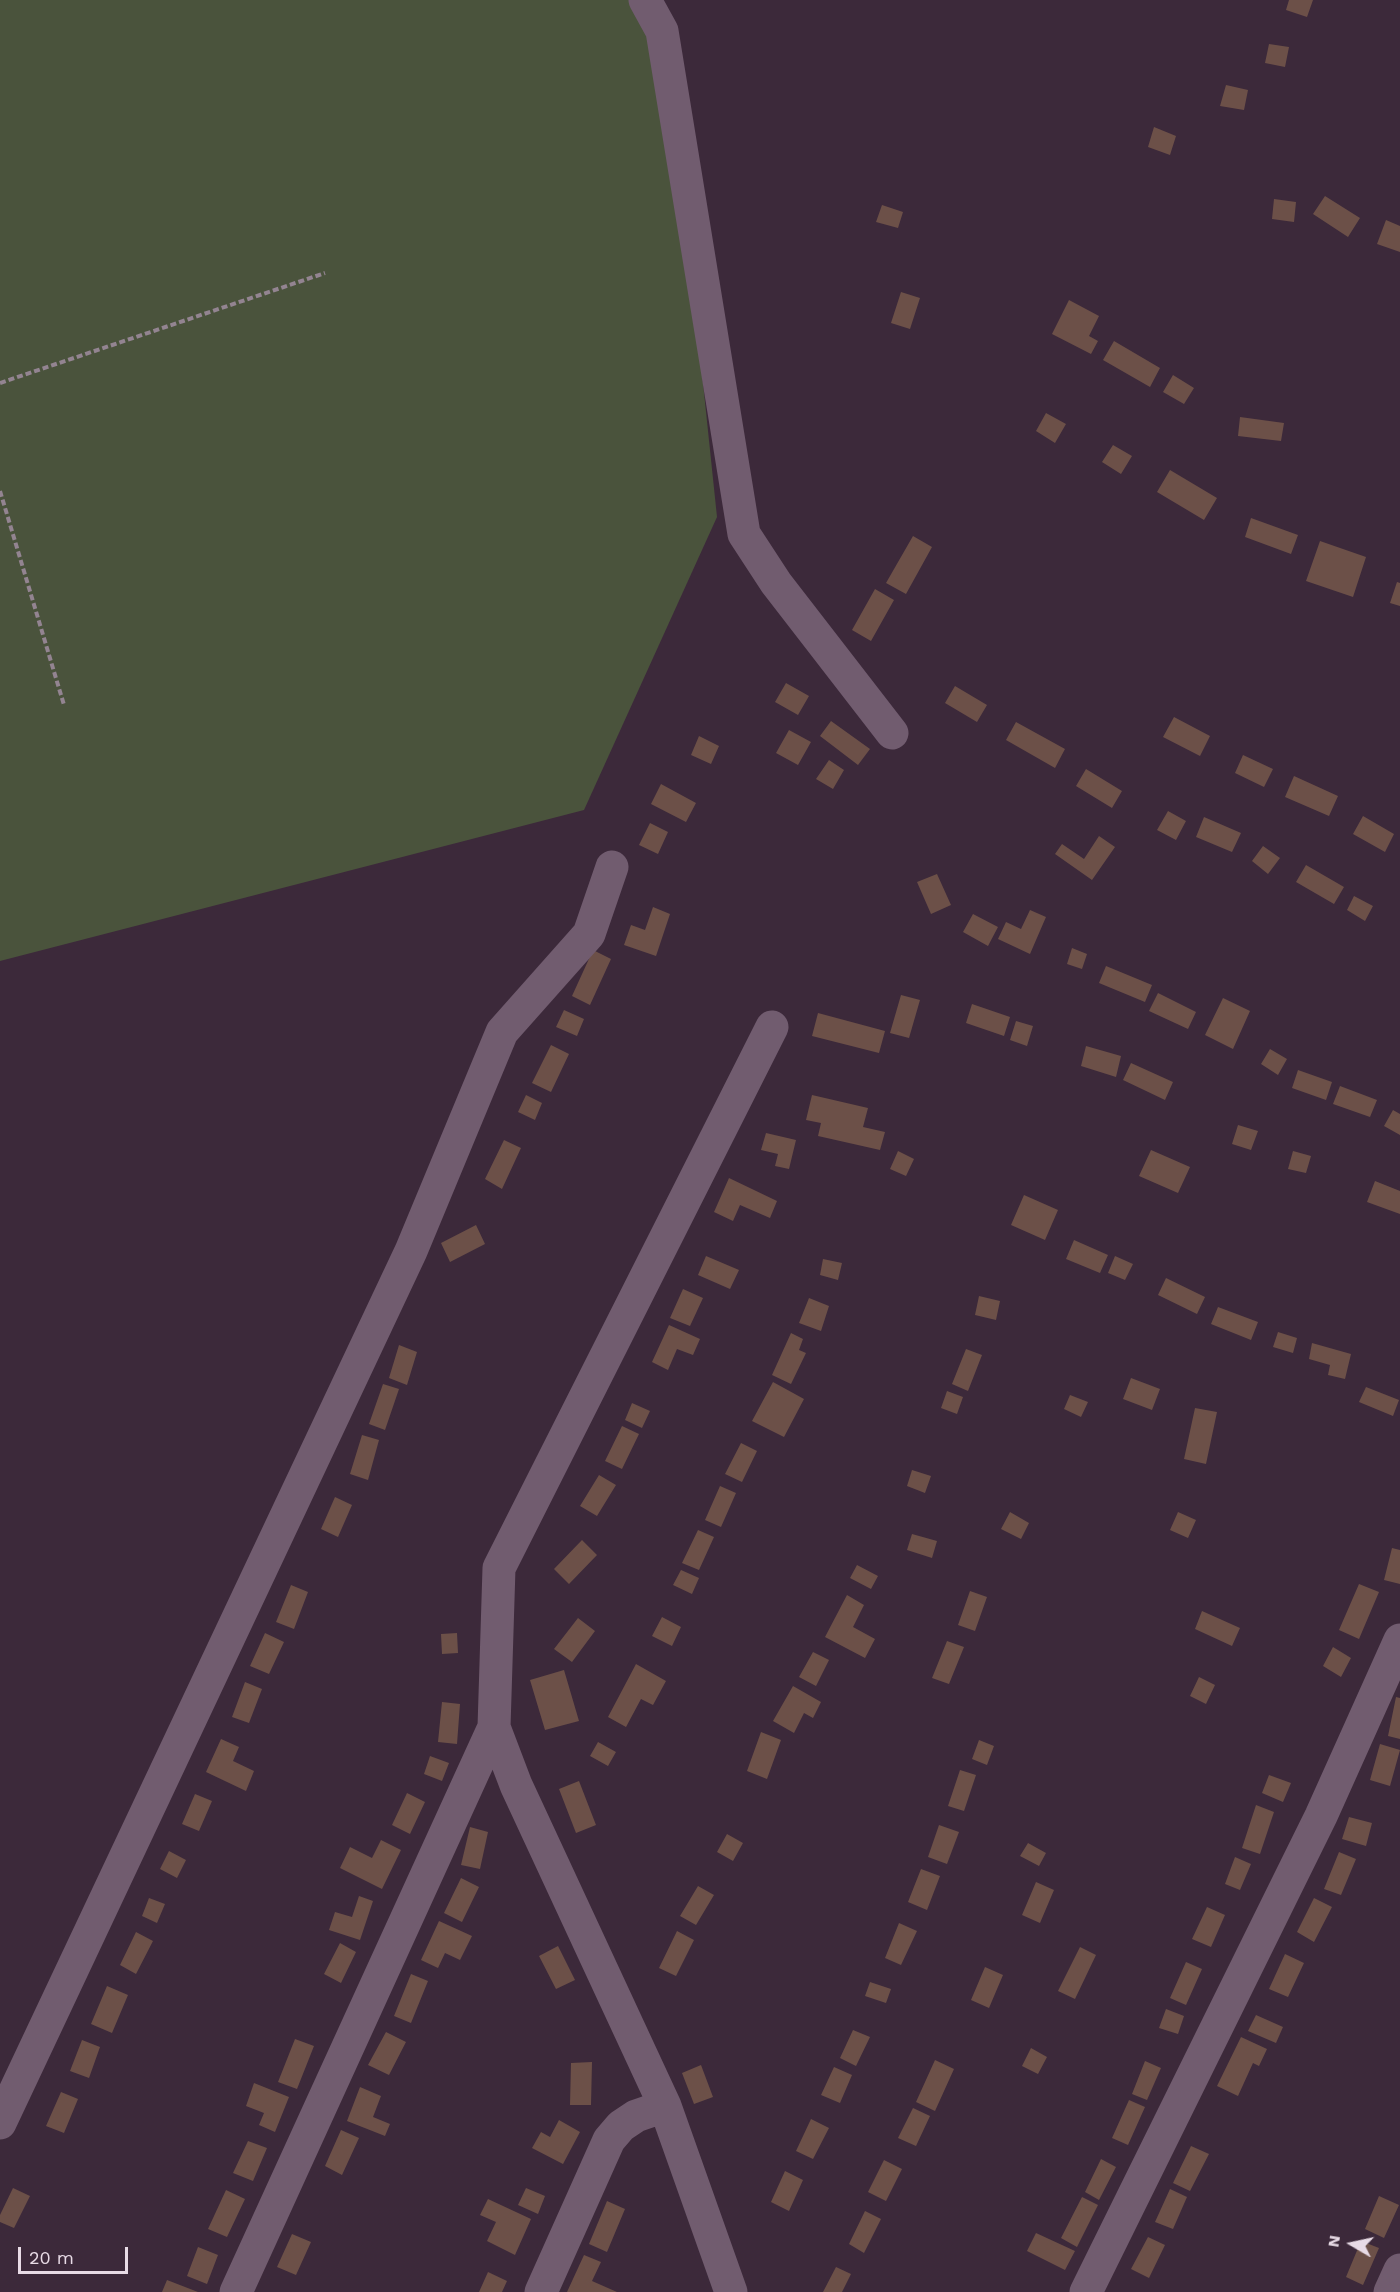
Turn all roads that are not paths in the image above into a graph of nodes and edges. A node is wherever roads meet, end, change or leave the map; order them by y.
1 (645, 0) edge
2 (892, 732) dead end
3 (612, 867) dead end
4 (772, 1027) dead end
5 (1400, 1640) edge
6 (494, 1726) junction
7 (665, 2106) junction
8 (0, 2123) edge
9 (1400, 2270) edge
10 (236, 2292) edge
11 (541, 2292) edge
12 (732, 2292) edge
13 (1086, 2292) edge
14 (1390, 2292) edge

1 - 2 street
3 - 8 street
4 - 6 street
5 - 13 street
6 - 7 street
6 - 10 street
7 - 11 street
7 - 12 street
9 - 14 street

